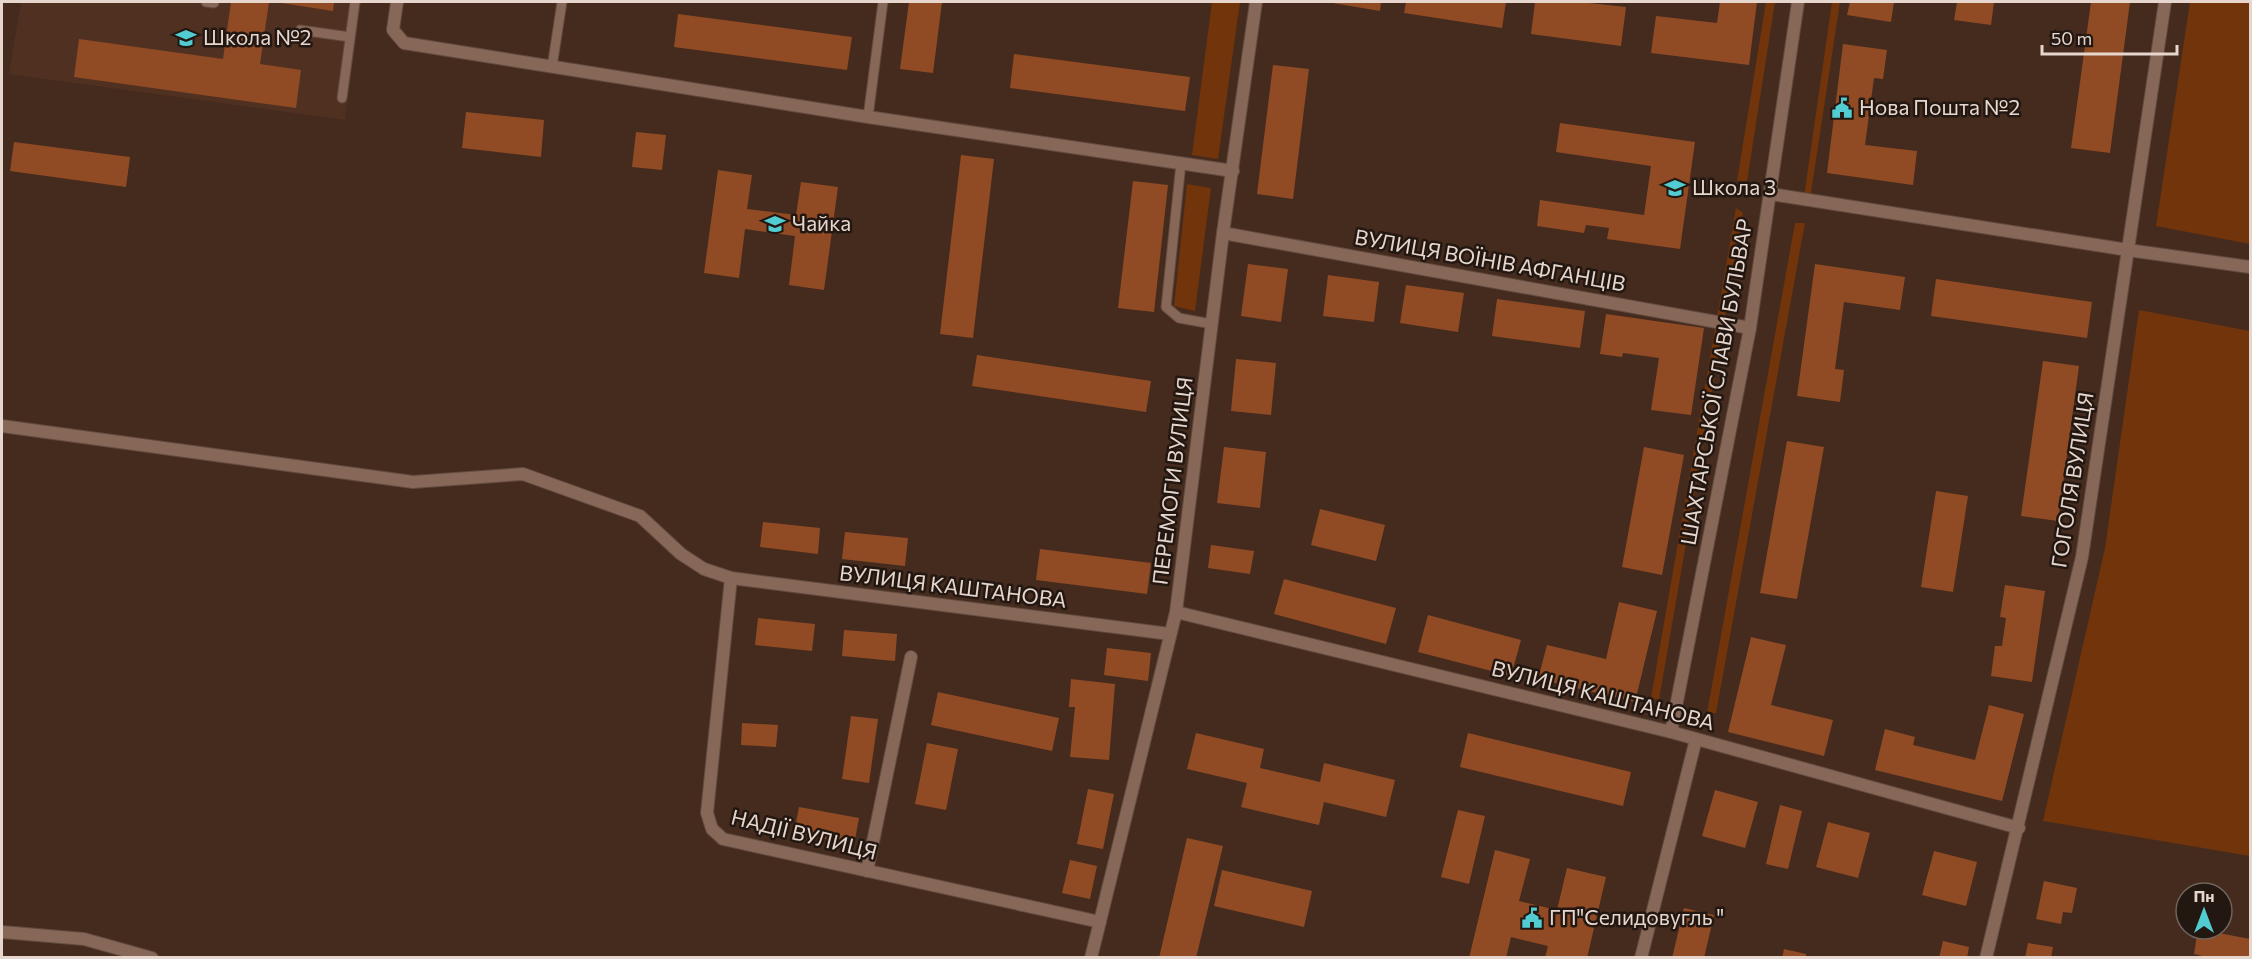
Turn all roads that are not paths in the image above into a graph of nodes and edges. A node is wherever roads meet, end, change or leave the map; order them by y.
1 (355, 2) edge
2 (397, 2) edge
3 (562, 2) edge
4 (883, 2) edge
5 (1256, 2) edge
6 (1798, 2) edge
7 (2165, 2) edge
8 (300, 30) dead end
9 (350, 37) junction
10 (552, 67) junction
11 (342, 98) dead end
12 (868, 117) junction
13 (1181, 163) junction
14 (1233, 171) junction
15 (1771, 194) junction
16 (1223, 233) junction
17 (2128, 250) junction
18 (2250, 267) edge
19 (1212, 324) junction
20 (1750, 327) junction
21 (2, 426) edge
22 (731, 578) junction
23 (1176, 612) junction
24 (1170, 634) junction
25 (911, 657) dead end
26 (1671, 732) junction
27 (1696, 739) junction
28 (2019, 828) junction
29 (867, 871) junction
30 (1100, 922) junction
31 (2, 932) edge
32 (152, 957) edge
33 (1091, 957) edge
34 (1641, 957) edge
35 (1986, 957) edge

1 - 9 lane
2 - 10 street
3 - 10 lane
4 - 12 lane
5 - 14 street, ПЕРЕМОГИ ВУЛИЦЯ
6 - 15 street, ШАХТАРСЬКОЇ СЛАВИ БУЛЬВАР
7 - 17 street, ГОГОЛЯ ВУЛИЦЯ
8 - 9 lane
9 - 11 lane
10 - 12 street
12 - 13 street
13 - 14 street
13 - 19 lane
14 - 16 street, ПЕРЕМОГИ ВУЛИЦЯ
15 - 17 street
15 - 20 street, ШАХТАРСЬКОЇ СЛАВИ БУЛЬВАР
16 - 19 street, ПЕРЕМОГИ ВУЛИЦЯ
16 - 20 street, ВУЛИЦЯ ВОЇНІВ АФГАНЦІВ
17 - 18 street
17 - 28 street, ГОГОЛЯ ВУЛИЦЯ
19 - 23 street, ПЕРЕМОГИ ВУЛИЦЯ
20 - 26 street, ШАХТАРСЬКОЇ СЛАВИ БУЛЬВАР
21 - 22 street, ВУЛИЦЯ КАШТАНОВА
22 - 24 street, ВУЛИЦЯ КАШТАНОВА
22 - 29 street, НАДІЇ ВУЛИЦЯ
23 - 24 street, ПЕРЕМОГИ ВУЛИЦЯ
23 - 26 street, ВУЛИЦЯ КАШТАНОВА
24 - 30 street, ПЕРЕМОГИ ВУЛИЦЯ
25 - 29 street
26 - 27 street, ВУЛИЦЯ КАШТАНОВА
27 - 28 street, ВУЛИЦЯ КАШТАНОВА
27 - 34 street
28 - 35 street, ГОГОЛЯ ВУЛИЦЯ
29 - 30 street, НАДІЇ ВУЛИЦЯ
30 - 33 street, ПЕРЕМОГИ ВУЛИЦЯ
31 - 32 street

